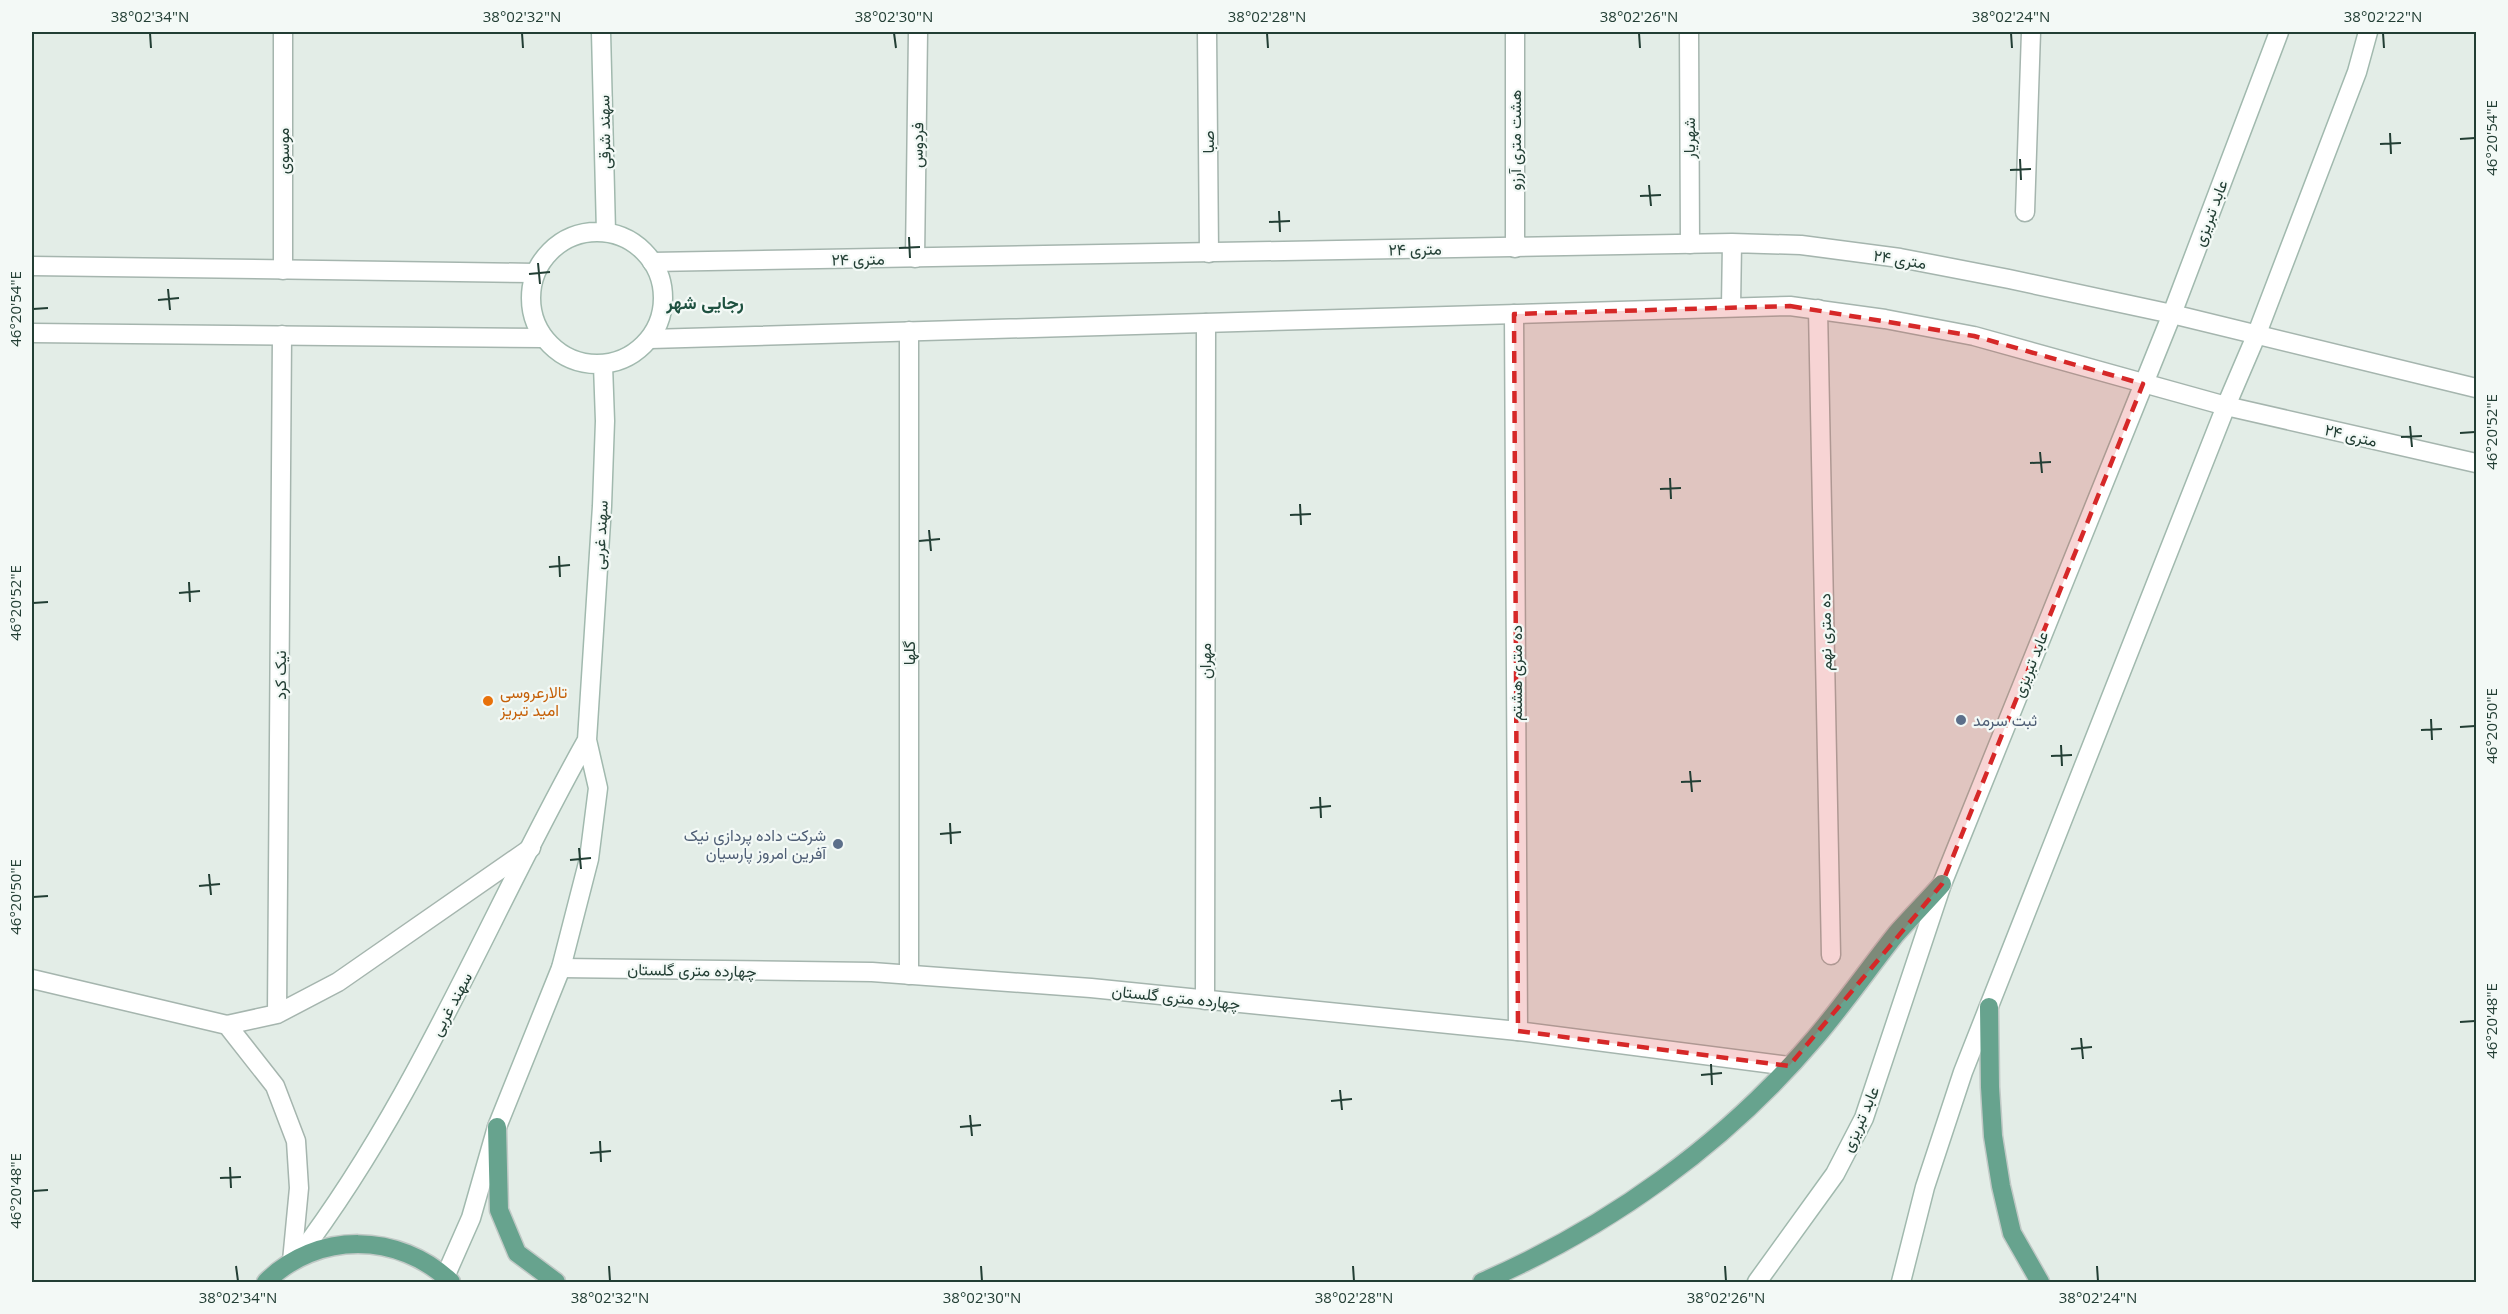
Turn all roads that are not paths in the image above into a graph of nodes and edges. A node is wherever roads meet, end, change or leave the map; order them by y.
1 (283, 32) edge
2 (602, 32) edge
3 (918, 32) edge
4 (1207, 32) edge
5 (1515, 32) edge
6 (1689, 32) edge
7 (2031, 32) edge
8 (2279, 32) edge
9 (2368, 32) edge
10 (2025, 212) dead end
11 (606, 232) junction
12 (1732, 243) junction
13 (1690, 244) junction
14 (1515, 248) junction
15 (1209, 252) junction
16 (915, 258) junction
17 (652, 262) junction
18 (32, 266) edge
19 (282, 270) junction
20 (535, 273) junction
21 (1731, 307) junction
22 (1818, 309) junction
23 (1514, 314) junction
24 (2172, 314) junction
25 (1206, 323) junction
26 (909, 331) junction
27 (32, 333) edge
28 (282, 335) junction
29 (2256, 336) junction
30 (543, 338) junction
31 (650, 339) junction
32 (603, 365) junction
33 (2142, 384) junction
34 (2476, 388) edge
35 (2226, 406) junction
36 (2476, 463) edge
37 (587, 740) junction
38 (531, 848) junction
39 (1942, 884) junction
40 (1831, 955) dead end
41 (561, 968) junction
42 (909, 975) junction
43 (32, 979) edge
44 (1205, 1000) junction
45 (1989, 1007) junction
46 (277, 1014) junction
47 (227, 1025) junction
48 (1518, 1031) junction
49 (1789, 1066) junction
50 (497, 1126) junction
51 (289, 1262) junction
52 (448, 1280) edge
53 (250, 1282) edge
54 (266, 1282) edge
55 (556, 1282) edge
56 (1482, 1282) edge
57 (1757, 1282) edge
58 (1901, 1282) edge
59 (2040, 1282) edge

1 - 19 street, موسوی
2 - 11 street, سهند شرقی
3 - 16 street, فردوس
4 - 15 street, صبا
5 - 14 street, هشت متری آرزو
6 - 13 street, شهریار
7 - 10 street
8 - 24 street, عابد تبریزی
9 - 29 street
11 - 17 street
11 - 20 street
12 - 13 street, ۲۴ متری
12 - 21 street
12 - 24 street, ۲۴ متری
13 - 14 street, ۲۴ متری
14 - 15 street, ۲۴ متری
15 - 16 street, ۲۴ متری
16 - 17 street, ۲۴ متری
17 - 31 street
18 - 19 street
19 - 20 street
20 - 30 street
21 - 22 street
21 - 23 street
22 - 33 street
22 - 40 street, ده متری نهم
23 - 25 street
23 - 48 street, ده متری هشتم
24 - 29 street, ۲۴ متری
24 - 33 street, عابد تبریزی
25 - 26 street
25 - 44 street, مهران
26 - 31 street
26 - 42 street, گلها
27 - 28 street
28 - 30 street
28 - 46 street, نیک کرد
29 - 34 street
29 - 35 street
30 - 32 street
31 - 32 street
32 - 37 street, سهند غربی
33 - 35 street, ۲۴ متری
33 - 39 street, عابد تبریزی
35 - 36 street, ۲۴ متری
35 - 45 street
37 - 38 street, سهند غربی
37 - 41 street, سهند غربی
38 - 46 street
38 - 51 street, سهند غربی
39 - 49 main road
39 - 57 street, عابد تبریزی
41 - 42 street, چهارده متری گلستان
41 - 50 street, سهند غربی
42 - 44 street, چهارده متری گلستان
43 - 47 street
44 - 48 street, چهارده متری گلستان
45 - 58 street
45 - 59 main road
46 - 47 street
47 - 51 street
48 - 49 street, چهارده متری گلستان
49 - 56 main road
50 - 52 street, سهند غربی
50 - 55 main road
51 - 52 main road
51 - 53 main road
51 - 54 main road

